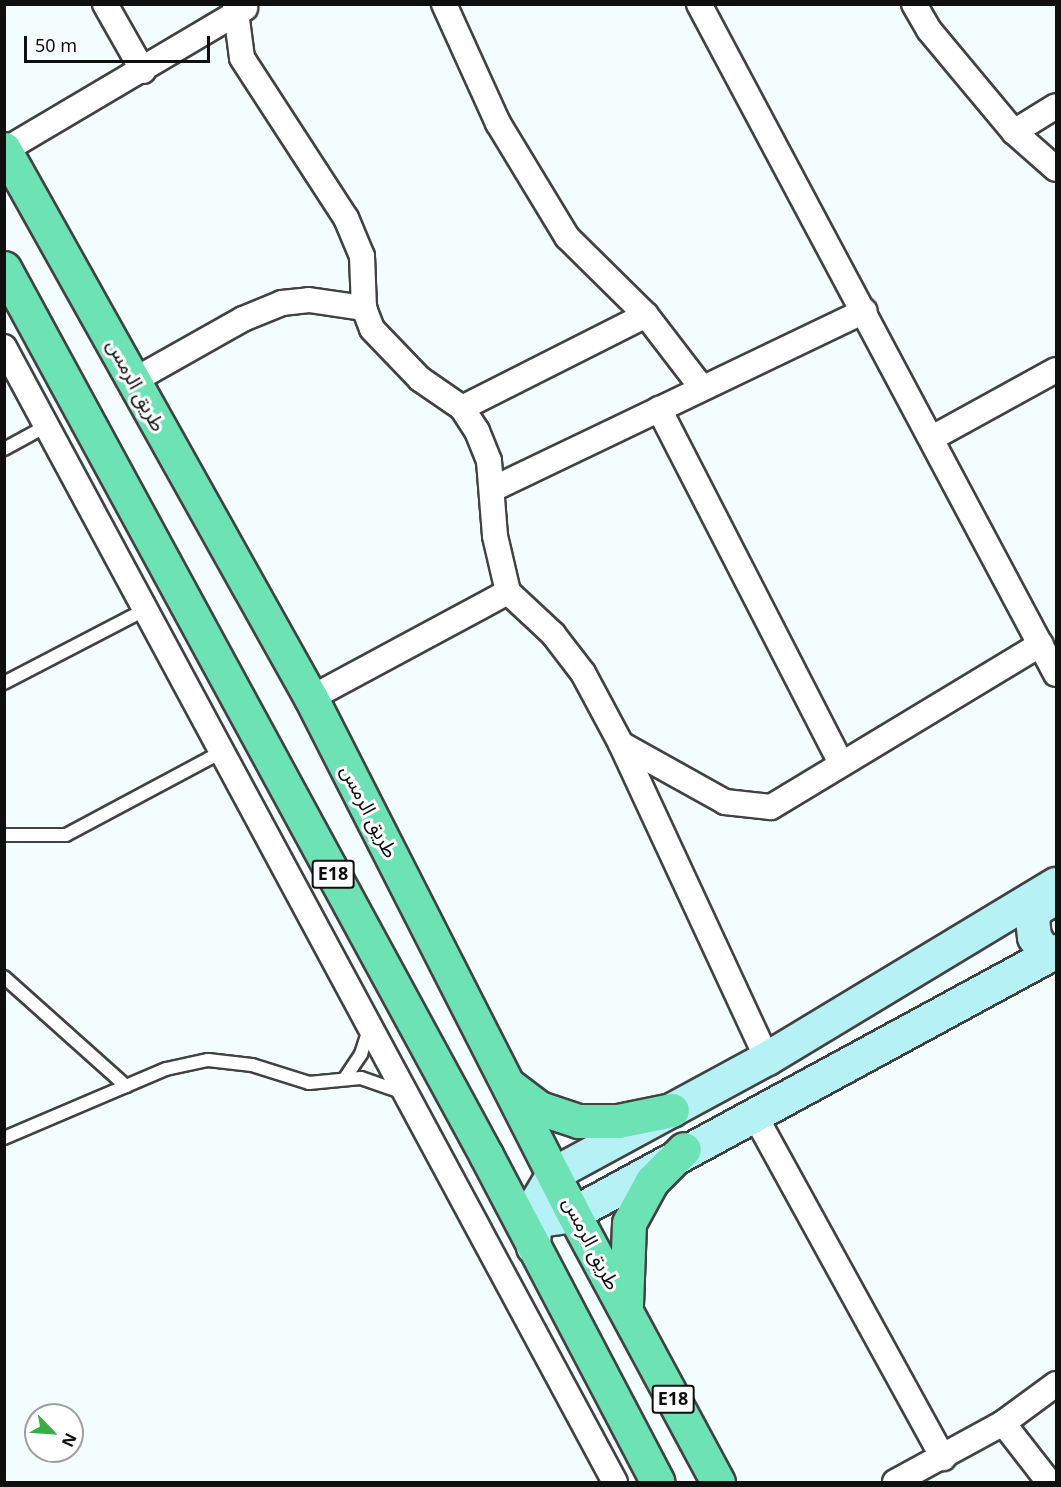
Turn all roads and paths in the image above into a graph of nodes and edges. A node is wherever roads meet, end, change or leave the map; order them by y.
1 (105, 4) edge
2 (444, 4) edge
3 (699, 4) edge
4 (915, 4) edge
5 (240, 8) edge
6 (143, 71) junction
7 (1056, 106) edge
8 (1014, 132) junction
9 (5, 149) edge
10 (1056, 169) edge
11 (4, 268) edge
12 (364, 308) junction
13 (865, 311) junction
14 (646, 315) junction
15 (4, 347) edge
16 (1056, 370) edge
17 (133, 381) junction
18 (702, 388) junction
19 (462, 408) junction
20 (659, 409) junction
21 (48, 425) junction
22 (934, 437) junction
23 (4, 450) edge
24 (493, 489) junction
25 (508, 592) junction
26 (146, 609) junction
27 (1041, 644) junction
28 (1056, 674) edge
29 (4, 683) edge
30 (310, 698) junction
31 (621, 744) junction
32 (223, 751) junction
33 (841, 764) junction
34 (4, 835) edge
35 (1056, 884) edge
36 (1056, 897) edge
37 (1052, 954) edge
38 (4, 977) edge
39 (370, 1026) junction
40 (767, 1058) junction
41 (345, 1078) junction
42 (507, 1084) junction
43 (126, 1086) junction
44 (407, 1096) junction
45 (672, 1110) junction
46 (753, 1112) junction
47 (4, 1138) edge
48 (684, 1149) junction
49 (554, 1174) junction
50 (573, 1213) junction
51 (526, 1225) junction
52 (627, 1316) junction
53 (1056, 1384) edge
54 (1003, 1423) junction
55 (942, 1458) junction
56 (611, 1481) edge
57 (658, 1482) edge
58 (718, 1482) edge
59 (895, 1482) edge
60 (1049, 1482) edge

1 - 6 street
2 - 14 street
3 - 13 street
4 - 8 street
5 - 6 street
5 - 12 street
6 - 9 street
7 - 8 street
8 - 10 street
9 - 17 highway, طريق الرمس / E18
11 - 51 highway, E18
12 - 17 street
12 - 19 street
13 - 18 street
13 - 22 street
14 - 18 street
14 - 19 street
15 - 21 street
16 - 22 street
17 - 30 highway, طريق الرمس / E18
18 - 20 street
19 - 24 street
20 - 24 street
20 - 33 street
21 - 23 lane
21 - 26 street
22 - 27 street
24 - 25 street
25 - 30 street
25 - 31 street
26 - 29 lane
26 - 32 street
27 - 28 street
27 - 33 street
30 - 42 highway, طريق الرمس / E18
31 - 33 street
31 - 40 street
32 - 34 lane
32 - 39 street
35 - 40 main road
36 - 37 main road
37 - 46 main road
38 - 43 lane
39 - 41 lane
39 - 44 street
40 - 45 main road
41 - 43 lane
41 - 44 lane
42 - 45 highway
42 - 49 highway, طريق الرمس / E18
43 - 47 lane
44 - 56 street
45 - 49 main road
46 - 48 main road
46 - 55 street
48 - 50 main road
48 - 52 highway
49 - 50 highway, طريق الرمس / E18
49 - 51 main road
50 - 51 main road
50 - 52 highway, طريق الرمس / E18
51 - 57 highway, E18
52 - 58 highway, طريق الرمس / E18
53 - 54 street
54 - 55 street
54 - 60 street
55 - 59 street

